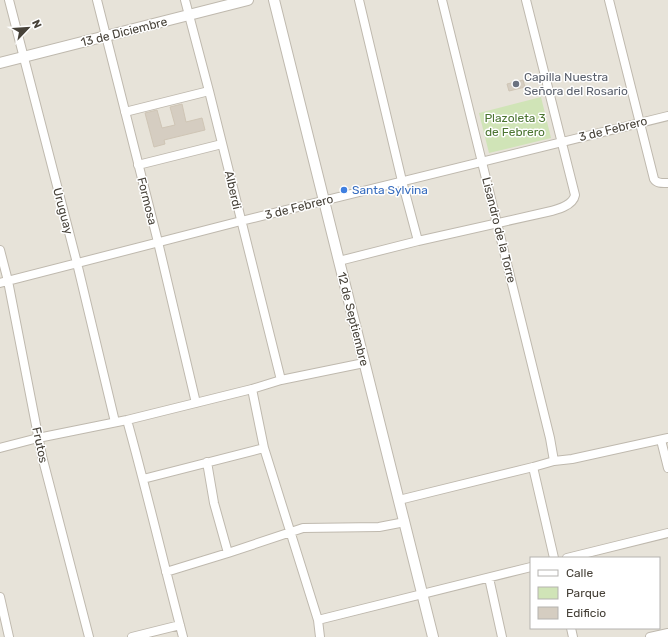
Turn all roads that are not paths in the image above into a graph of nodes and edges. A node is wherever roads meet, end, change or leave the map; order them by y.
1 (9, 0) edge
2 (97, 0) edge
3 (185, 0) edge
4 (248, 0) edge
5 (274, 0) edge
6 (359, 0) edge
7 (442, 0) edge
8 (526, 0) edge
9 (609, 0) edge
10 (189, 16) junction
11 (106, 36) junction
12 (23, 57) junction
13 (0, 63) edge
14 (209, 91) junction
15 (126, 112) junction
16 (668, 116) edge
17 (640, 123) junction
18 (561, 141) junction
19 (222, 144) junction
20 (482, 161) junction
21 (138, 165) junction
22 (402, 181) junction
23 (668, 183) edge
24 (324, 201) junction
25 (240, 221) junction
26 (497, 223) junction
27 (418, 241) junction
28 (158, 242) junction
29 (0, 250) edge
30 (338, 262) junction
31 (77, 263) junction
32 (4, 282) edge
33 (364, 363) junction
34 (281, 380) junction
35 (252, 389) junction
36 (196, 403) junction
37 (127, 420) junction
38 (115, 422) junction
39 (38, 438) junction
40 (664, 439) edge
41 (0, 448) edge
42 (264, 448) junction
43 (554, 461) junction
44 (207, 462) junction
45 (533, 467) junction
46 (668, 468) edge
47 (143, 478) junction
48 (399, 500) junction
49 (405, 522) junction
50 (291, 532) junction
51 (668, 533) edge
52 (228, 553) junction
53 (554, 557) edge
54 (571, 557) edge
55 (530, 567) edge
56 (166, 572) junction
57 (489, 578) junction
58 (423, 594) junction
59 (0, 597) edge
60 (318, 620) junction
61 (180, 625) junction
62 (668, 633) edge
63 (9, 637) edge
64 (88, 637) edge
65 (132, 637) edge
66 (183, 637) edge
67 (320, 637) edge
68 (433, 637) edge
69 (502, 637) edge
70 (650, 637) edge

1 - 12 street, Uruguay
2 - 11 street, Formosa
3 - 10 street, Alberdi
4 - 10 street, 13 de Diciembre
5 - 24 street, 12 de Septiembre
6 - 22 street
7 - 20 street, Lisandro de la Torre
8 - 18 street
9 - 17 street
10 - 11 street, 13 de Diciembre
10 - 14 street, Alberdi
11 - 12 street, 13 de Diciembre
11 - 15 street, Formosa
12 - 13 street, 13 de Diciembre
12 - 31 street, Uruguay
14 - 15 street
14 - 19 street, Alberdi
15 - 21 street, Formosa
16 - 17 street, 3 de Febrero
17 - 18 street, 3 de Febrero
17 - 23 street
18 - 20 street, 3 de Febrero
18 - 26 street
19 - 21 street
19 - 25 street, Alberdi
20 - 22 street, 3 de Febrero
20 - 26 street, Lisandro de la Torre
21 - 28 street, Formosa
22 - 24 street, 3 de Febrero
22 - 27 street
24 - 25 street, 3 de Febrero
24 - 30 street, 12 de Septiembre
25 - 28 street, 3 de Febrero
25 - 34 street, Alberdi
26 - 27 street
26 - 43 street, Lisandro de la Torre
27 - 30 street
28 - 31 street, 3 de Febrero
28 - 36 street, Formosa
29 - 32 street, Frutos
30 - 33 street, 12 de Septiembre
31 - 32 street, 3 de Febrero
31 - 38 street, Uruguay
32 - 39 street, Frutos
33 - 34 street
33 - 48 street, 12 de Septiembre
34 - 35 street
35 - 36 street
35 - 42 street
36 - 37 street
37 - 38 street
37 - 47 street
38 - 39 street
39 - 41 street
39 - 64 street, Frutos
40 - 43 street
40 - 46 street
42 - 44 street
42 - 50 street
43 - 45 street
44 - 47 street
44 - 52 street
45 - 48 street
45 - 53 street
47 - 56 street
48 - 49 street, 12 de Septiembre
49 - 50 street
49 - 58 street, 12 de Septiembre
50 - 52 street
50 - 60 street
51 - 54 street
52 - 56 street
55 - 57 street
56 - 61 street
57 - 58 street
57 - 69 street
58 - 60 street
58 - 68 street, 12 de Septiembre
59 - 63 street
60 - 67 street
61 - 65 street
61 - 66 street
62 - 70 street

